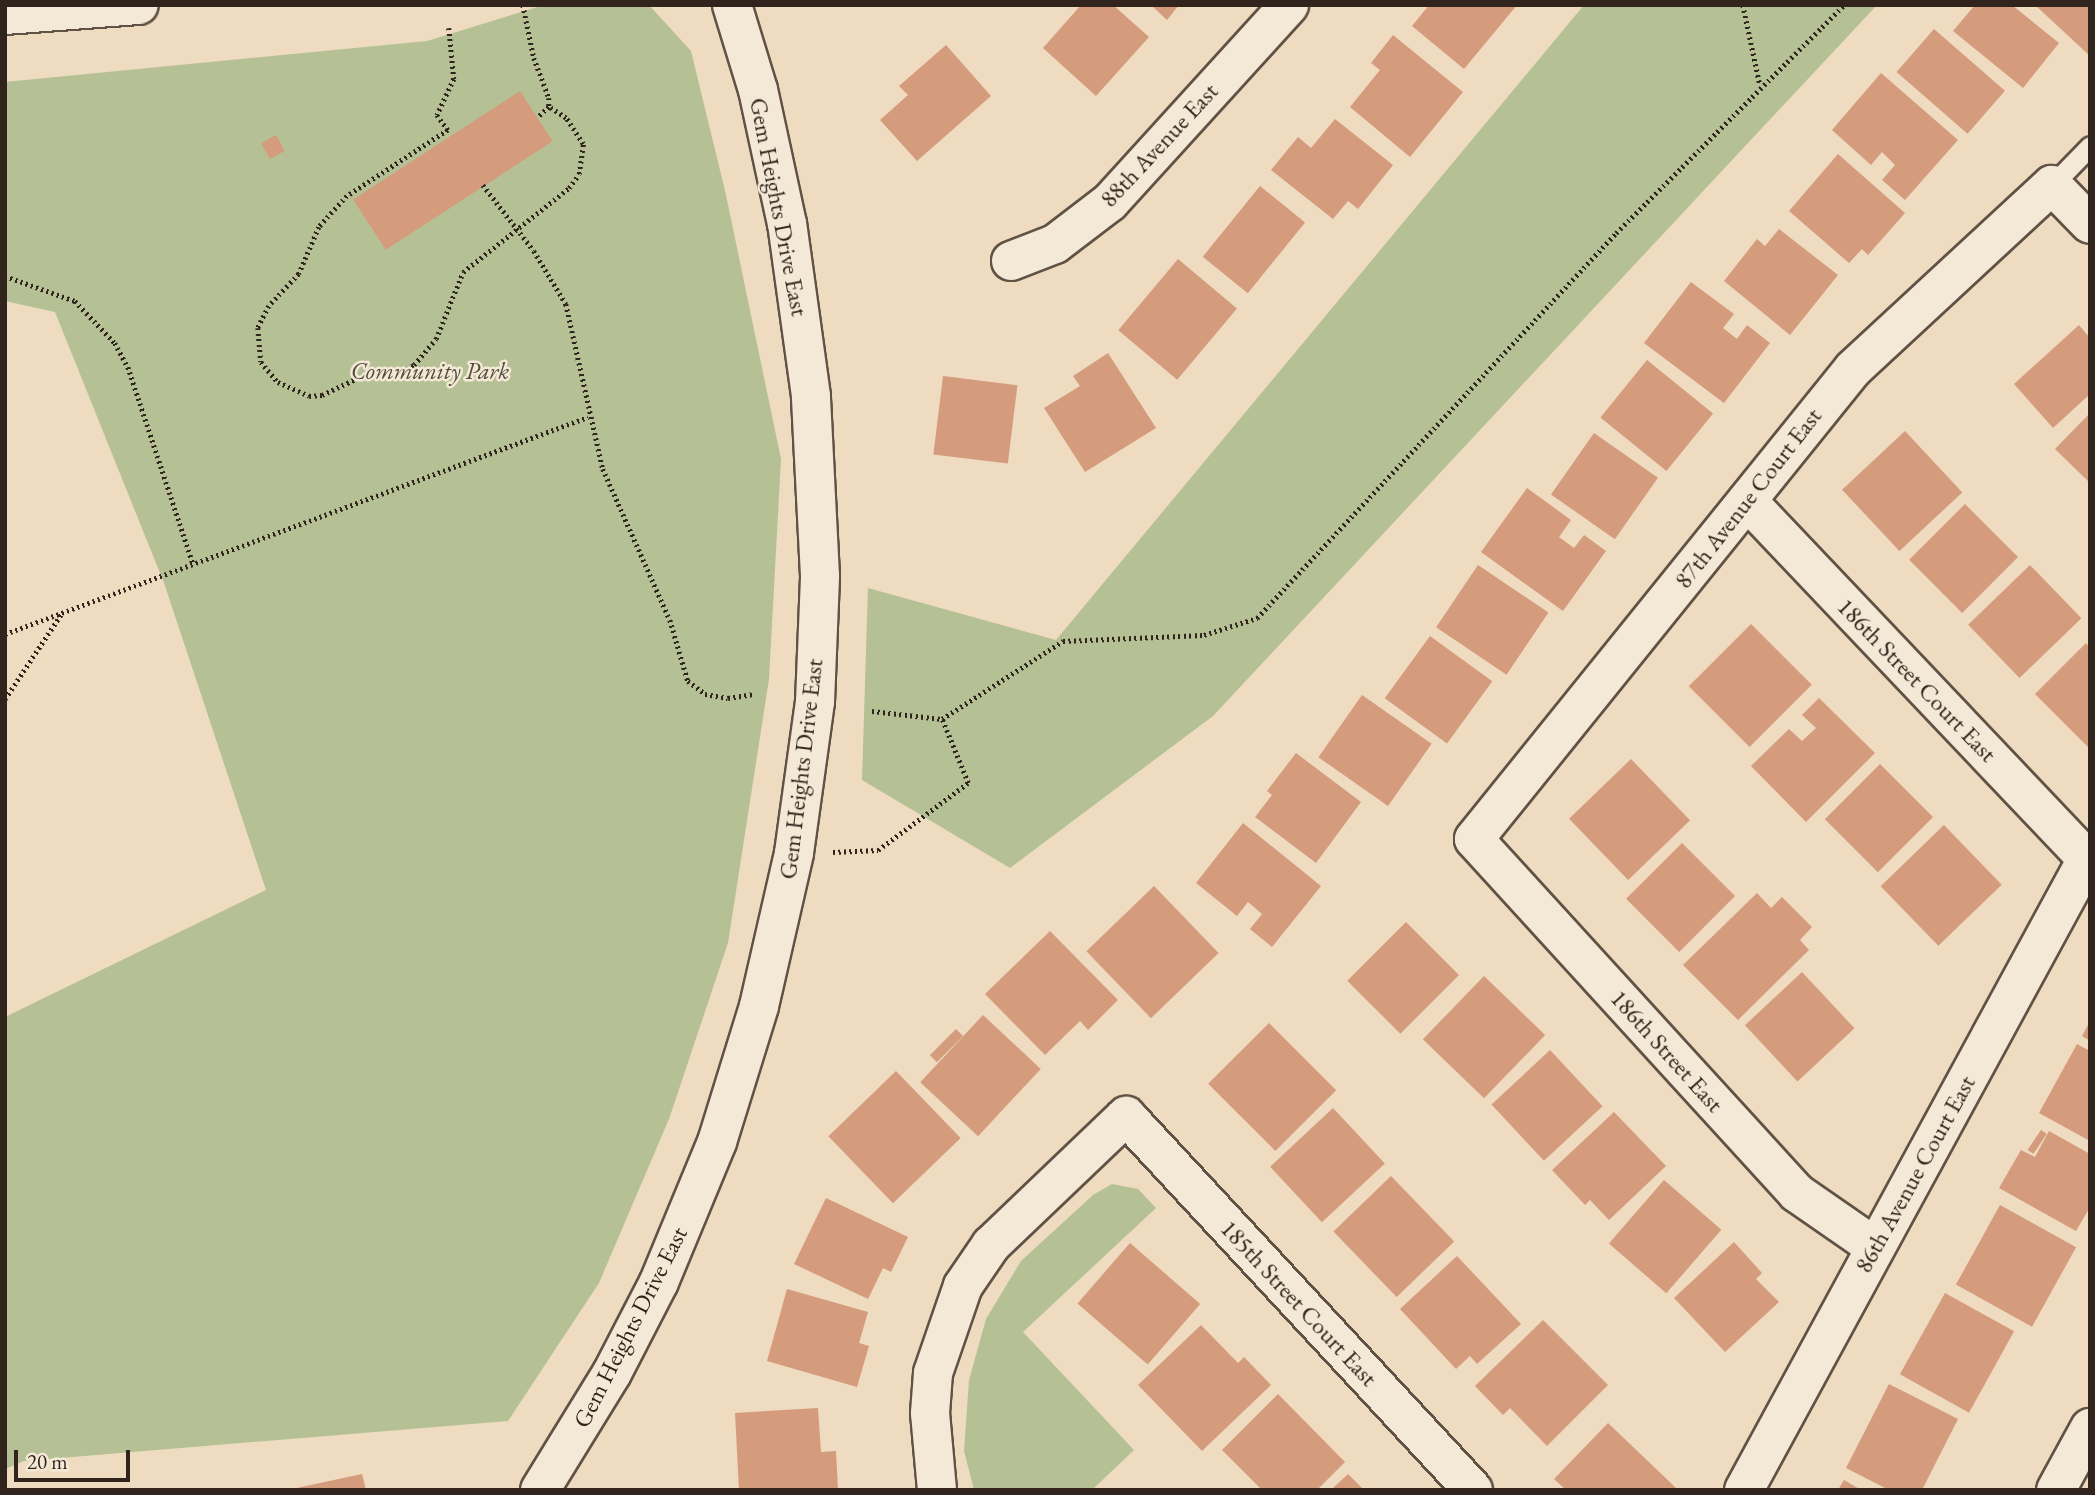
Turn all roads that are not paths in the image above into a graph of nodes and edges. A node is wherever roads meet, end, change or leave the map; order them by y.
1 (139, 5) edge
2 (732, 5) edge
3 (1289, 5) edge
4 (5, 15) edge
5 (2090, 146) edge
6 (2052, 185) junction
7 (2090, 224) edge
8 (1011, 261) dead end
9 (1747, 501) junction
10 (1474, 839) joint
11 (2087, 859) joint
12 (1875, 1247) junction
13 (2090, 1428) edge
14 (540, 1490) edge
15 (937, 1490) edge
16 (1473, 1490) edge
17 (1744, 1490) edge
18 (2056, 1490) edge

1 - 4 street
2 - 14 street, Gem Heights Drive East
3 - 8 street, 88th Avenue East
5 - 6 lane
6 - 7 street
6 - 9 street, 87th Avenue Court East
9 - 10 street, 87th Avenue Court East
9 - 11 street, 186th Street Court East
10 - 12 street, 186th Street East
11 - 12 street, 86th Avenue Court East
12 - 17 street, 86th Avenue Court East
13 - 18 street
15 - 16 street, 185th Street Court East

